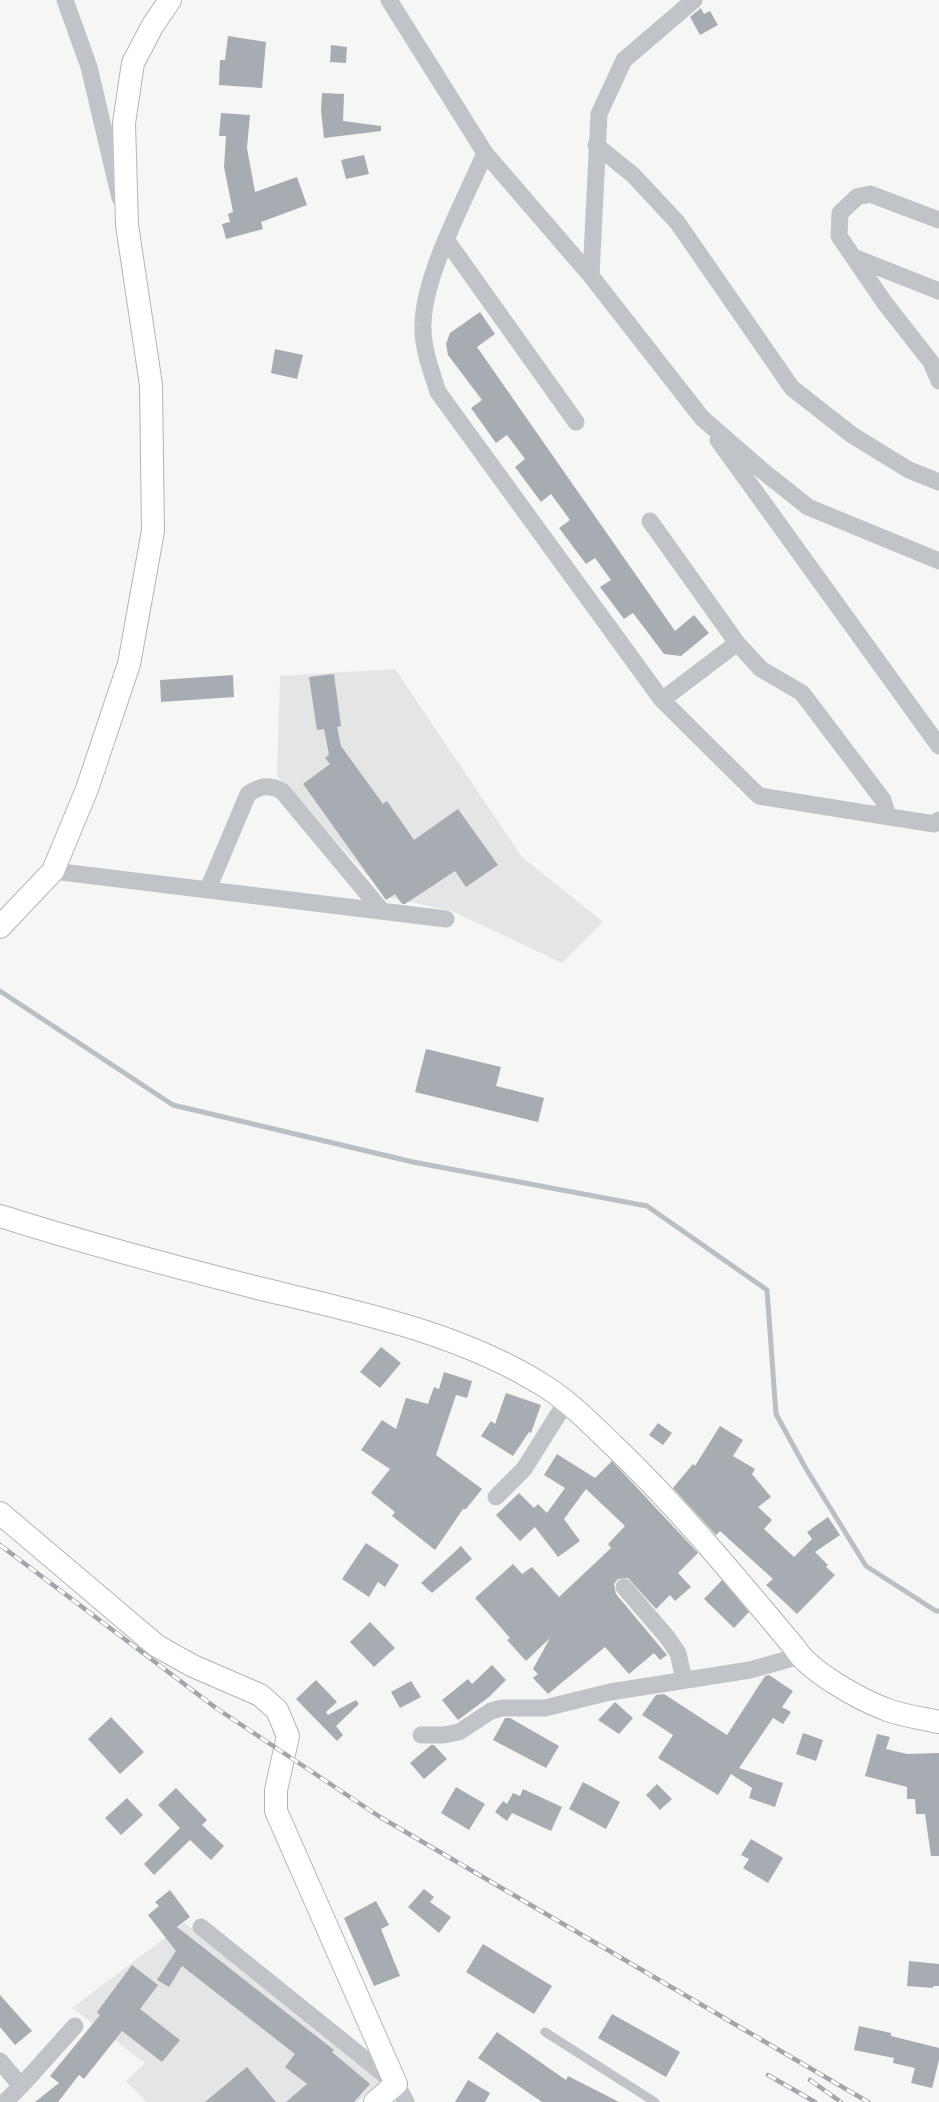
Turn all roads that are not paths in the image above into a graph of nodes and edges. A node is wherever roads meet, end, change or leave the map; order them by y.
1 (65, 0) edge
2 (170, 0) edge
3 (389, 0) edge
4 (694, 0) edge
5 (596, 145) junction
6 (485, 153) junction
7 (939, 220) edge
8 (129, 238) junction
9 (447, 241) junction
10 (853, 257) junction
11 (591, 276) junction
12 (939, 291) edge
13 (939, 381) edge
14 (702, 418) junction
15 (576, 422) dead end
16 (939, 482) edge
17 (650, 521) dead end
18 (939, 561) edge
19 (737, 643) junction
20 (662, 700) junction
21 (939, 746) edge
22 (888, 817) junction
23 (939, 820) edge
24 (53, 871) junction
25 (208, 889) junction
26 (382, 911) junction
27 (446, 919) dead end
28 (0, 927) edge
29 (0, 1216) edge
30 (566, 1402) junction
31 (496, 1497) dead end
32 (0, 1513) edge
33 (624, 1587) dead end
34 (800, 1656) junction
35 (684, 1680) junction
36 (939, 1722) edge
37 (421, 1735) dead end
38 (202, 1926) dead end
39 (75, 2026) dead end
40 (545, 2032) dead end
41 (0, 2061) edge
42 (21, 2086) junction
43 (401, 2093) edge
44 (5, 2102) edge
45 (375, 2102) edge
46 (655, 2102) edge

1 - 8 street
2 - 8 main road
3 - 6 street
4 - 5 street
5 - 11 street
5 - 16 street
6 - 9 street
6 - 11 street
7 - 10 street
8 - 24 main road
9 - 15 street
9 - 20 street
10 - 12 street
10 - 13 street
11 - 14 street
14 - 18 street
14 - 21 street
17 - 19 street
19 - 20 street
19 - 22 street
20 - 22 street
22 - 23 street
24 - 25 street
24 - 28 main road
25 - 26 street
25 - 26 street
26 - 27 street
29 - 30 main road
30 - 31 street
30 - 34 main road
32 - 43 main road
33 - 35 street
34 - 35 street
34 - 36 main road
35 - 37 street
38 - 43 street
39 - 42 street
40 - 46 lane
41 - 42 street
42 - 44 street
43 - 45 main road

